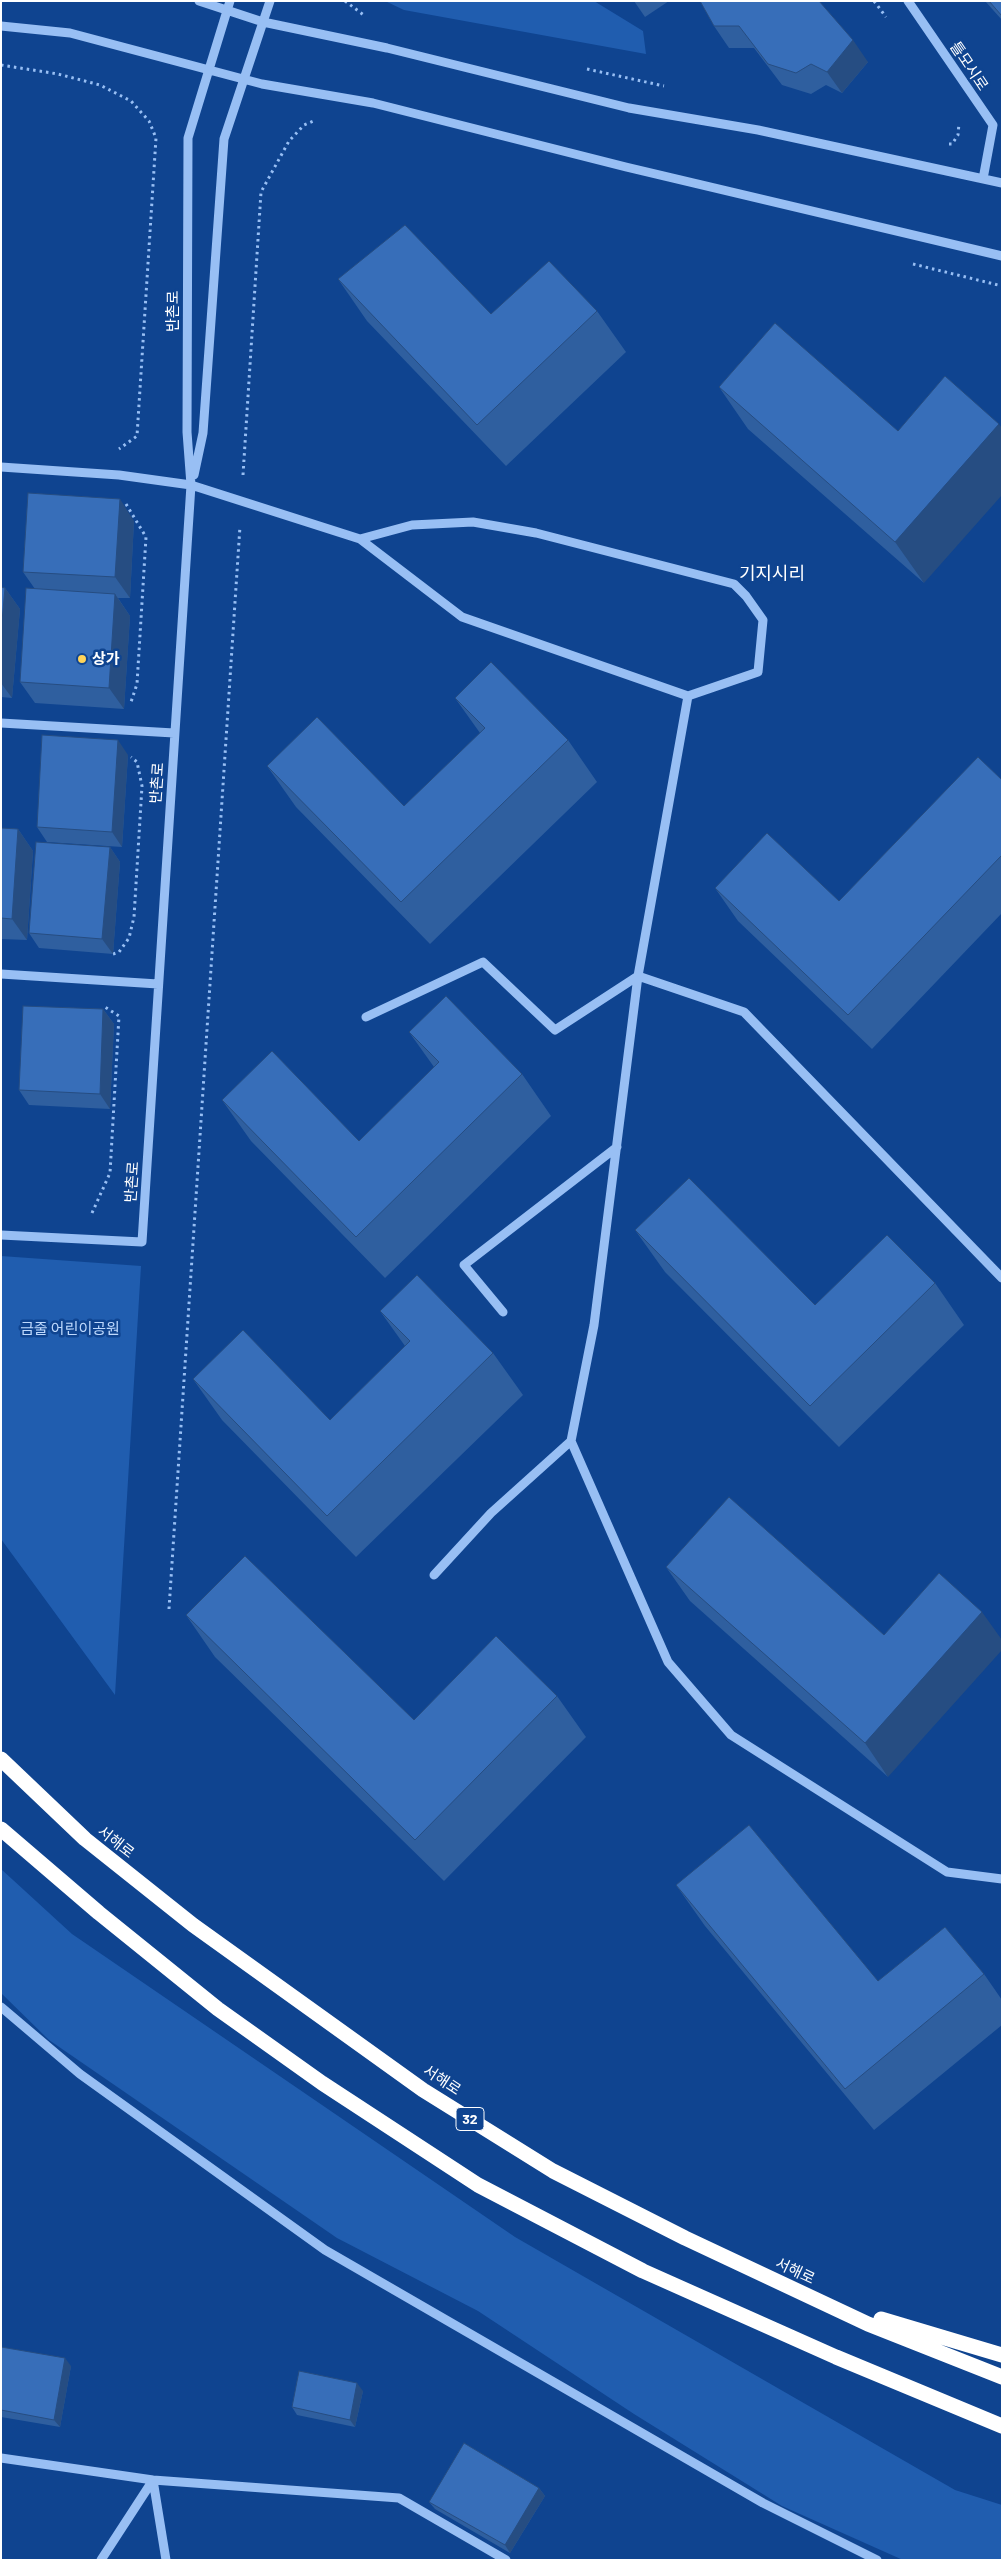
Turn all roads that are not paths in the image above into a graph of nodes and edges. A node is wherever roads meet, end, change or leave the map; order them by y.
1 (199, 1) edge
2 (230, 1) edge
3 (270, 1) edge
4 (908, 1) edge
5 (224, 4) edge
6 (263, 22) junction
7 (1, 26) edge
8 (209, 70) junction
9 (244, 80) junction
10 (983, 179) junction
11 (1002, 183) edge
12 (1002, 256) edge
13 (1, 468) edge
14 (191, 484) junction
15 (360, 539) junction
16 (688, 696) junction
17 (1, 723) edge
18 (174, 733) junction
19 (1, 974) edge
20 (638, 976) junction
21 (158, 984) junction
22 (366, 1017) dead end
23 (617, 1147) junction
24 (1, 1235) edge
25 (1002, 1278) edge
26 (503, 1312) dead end
27 (571, 1441) junction
28 (434, 1575) dead end
29 (1, 1758) edge
30 (1, 1829) edge
31 (1002, 1879) edge
32 (1, 2007) edge
33 (807, 2296) junction
34 (1002, 2355) edge
35 (1002, 2377) edge
36 (998, 2425) edge
37 (1, 2458) edge
38 (153, 2480) junction
39 (101, 2560) edge
40 (166, 2560) edge
41 (506, 2560) edge
42 (877, 2560) edge

1 - 5 street
2 - 5 street, 반촌로
3 - 6 street
4 - 10 street, 틀모시로
5 - 6 street
5 - 8 street, 반촌로
6 - 9 street
6 - 10 street
7 - 8 street
8 - 9 street
8 - 14 street, 반촌로
9 - 12 street
9 - 14 street
10 - 11 street
13 - 14 street
14 - 15 street
14 - 18 street, 반촌로
15 - 16 street
15 - 16 street
16 - 20 street
17 - 18 street
18 - 21 street, 반촌로
19 - 21 street
20 - 22 street
20 - 23 street
20 - 25 street
21 - 24 street, 반촌로
23 - 26 street
23 - 27 street
27 - 28 street
27 - 31 street
29 - 33 highway, 서해로 / 32
30 - 36 highway
32 - 42 street
33 - 34 highway
33 - 35 highway, 서해로 / 32
37 - 38 street
38 - 39 street
38 - 40 street
38 - 41 street

